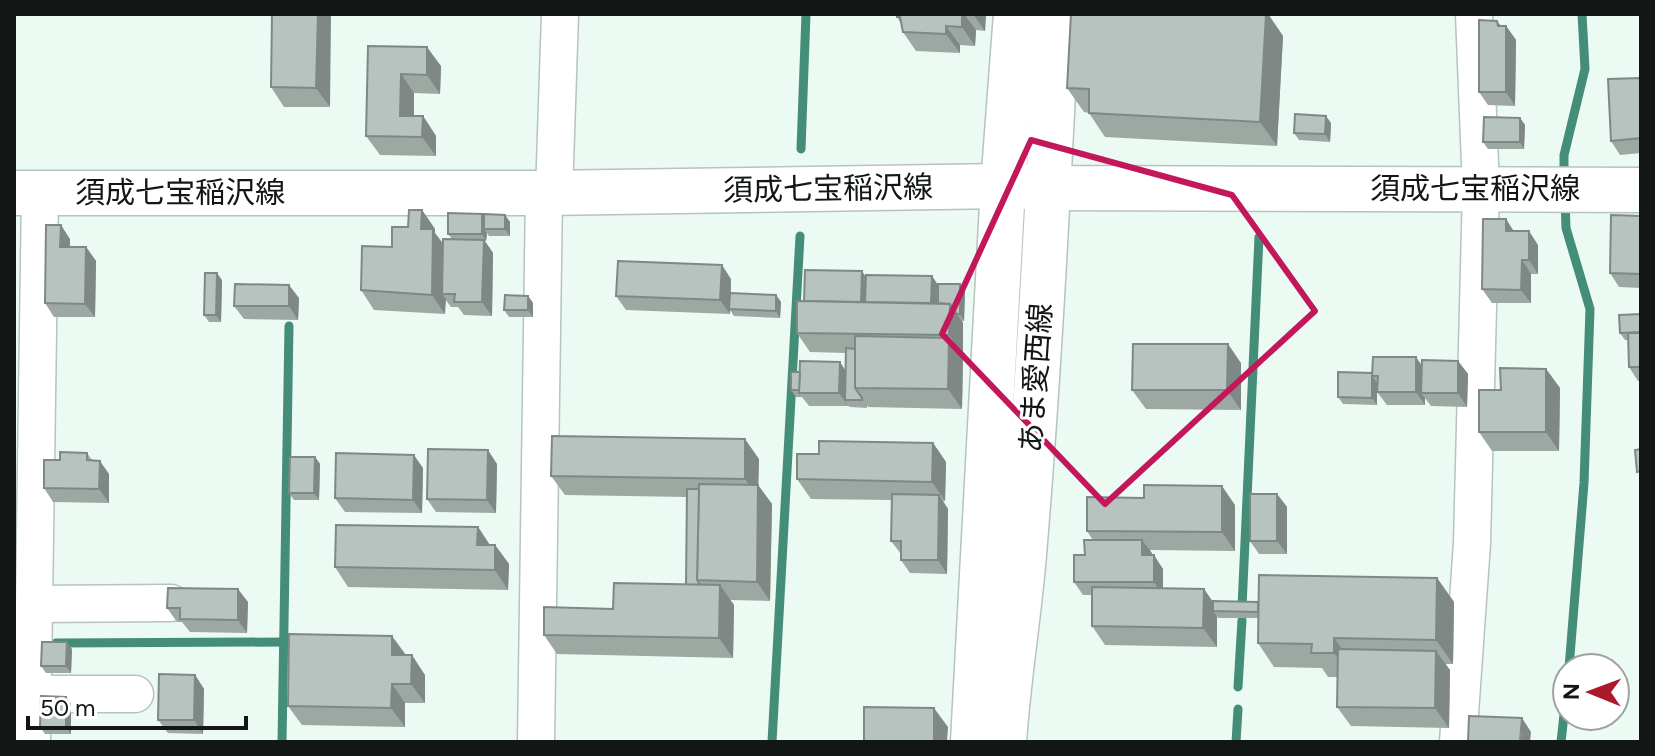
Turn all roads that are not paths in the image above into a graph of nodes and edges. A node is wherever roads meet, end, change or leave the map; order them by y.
1 (560, 14) edge
2 (1016, 14) edge
3 (1057, 14) edge
4 (1474, 14) edge
5 (1003, 186) junction
6 (1049, 188) junction
7 (1501, 189) junction
8 (1641, 190) edge
9 (27, 193) edge
10 (549, 193) junction
11 (171, 603) edge
12 (27, 614) edge
13 (32, 694) junction
14 (135, 694) dead end
15 (32, 742) edge
16 (536, 742) edge
17 (973, 742) edge
18 (1004, 742) edge
19 (1458, 742) edge

1 - 10 street
2 - 5 main road, あま愛西線
3 - 6 main road, あま愛西線
4 - 7 street
5 - 6 main road, 須成七宝稲沢線
5 - 10 main road, 須成七宝稲沢線
5 - 17 main road, あま愛西線
6 - 7 main road, 須成七宝稲沢線
6 - 18 main road, あま愛西線
7 - 8 main road, 須成七宝稲沢線
7 - 19 street
9 - 10 main road, 須成七宝稲沢線
9 - 12 street
10 - 16 street
11 - 12 street
12 - 13 street
13 - 14 street
13 - 15 street

